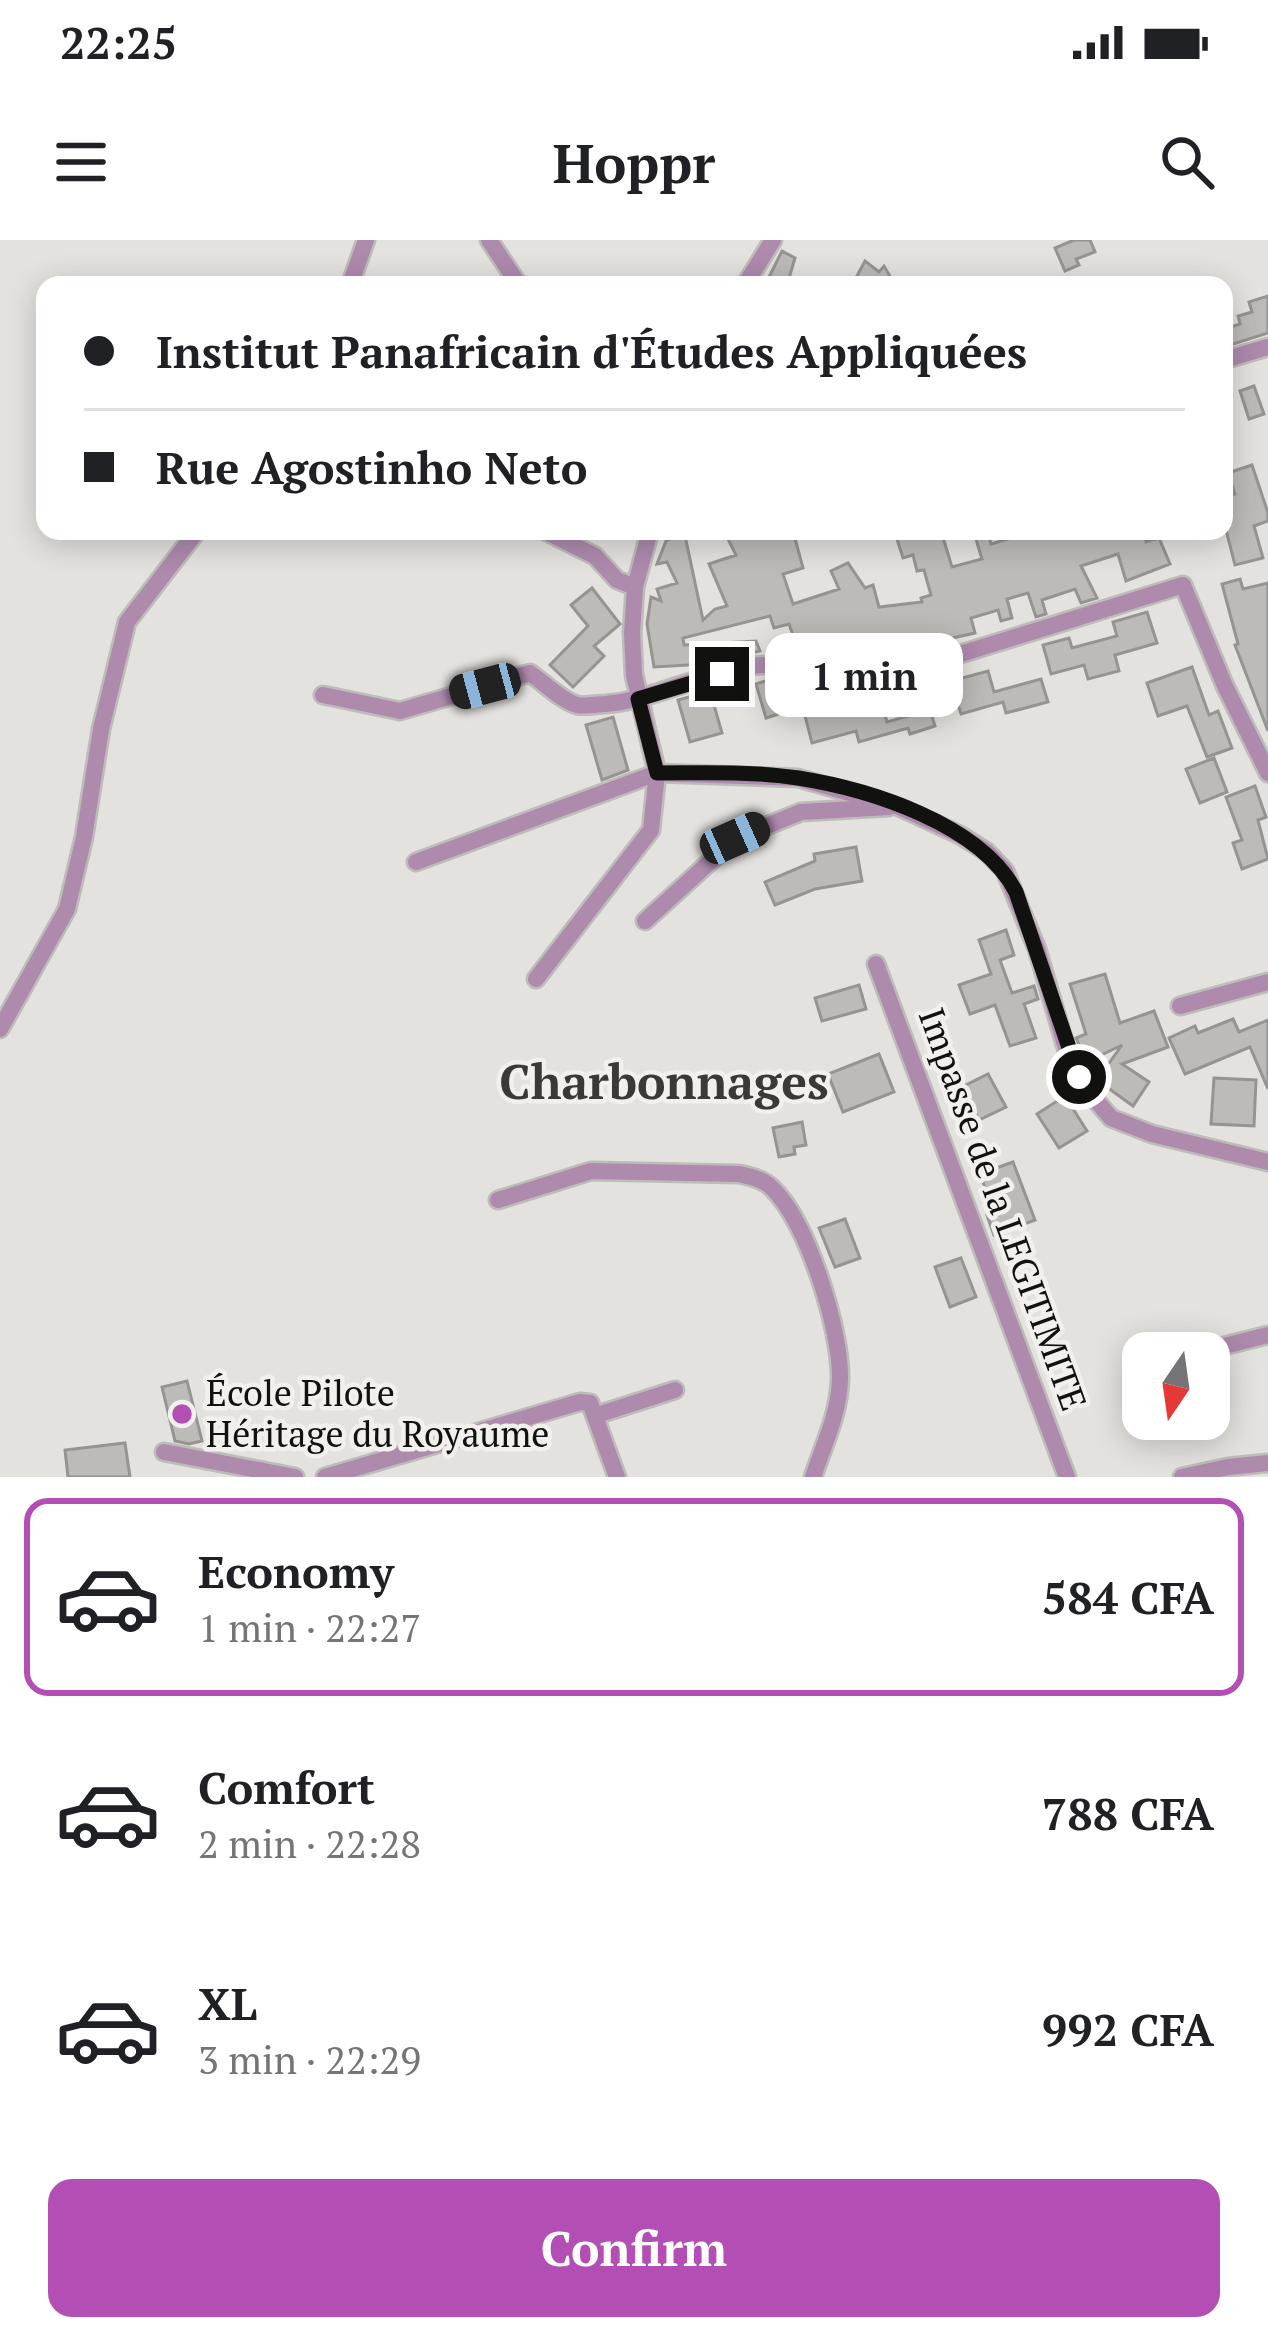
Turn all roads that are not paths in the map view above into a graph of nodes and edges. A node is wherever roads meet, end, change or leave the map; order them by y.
1 (366, 240) edge
2 (773, 240) edge
3 (496, 243) edge
4 (353, 276) edge
5 (514, 276) edge
6 (751, 276) edge
7 (1268, 347) edge
8 (1233, 357) edge
9 (190, 540) edge
10 (566, 540) edge
11 (647, 540) edge
12 (634, 587) junction
13 (323, 695) dead end
14 (638, 699) junction
15 (657, 773) junction
16 (1268, 773) edge
17 (899, 806) junction
18 (416, 862) dead end
19 (645, 921) dead end
20 (876, 964) dead end
21 (536, 979) dead end
22 (1268, 982) edge
23 (1180, 1006) dead end
24 (0, 1029) edge
25 (1268, 1162) edge
26 (498, 1200) dead end
27 (1268, 1335) edge
28 (1230, 1344) edge
29 (675, 1390) dead end
30 (597, 1415) junction
31 (164, 1452) dead end
32 (1268, 1463) edge
33 (295, 1477) edge
34 (325, 1477) edge
35 (617, 1477) edge
36 (813, 1477) edge
37 (1067, 1477) edge
38 (1182, 1477) edge

1 - 4 street
2 - 6 street
3 - 5 street
7 - 8 street
9 - 24 street
10 - 12 street
11 - 12 street
12 - 14 street
13 - 14 street
14 - 15 street
14 - 16 street
15 - 17 street
15 - 18 street
15 - 21 street
17 - 19 street
17 - 25 street
20 - 37 street, Impasse de la LEGITIMITE
22 - 23 street
26 - 36 street
27 - 28 street
29 - 30 street
30 - 34 street
30 - 35 street
31 - 33 street
32 - 38 street

